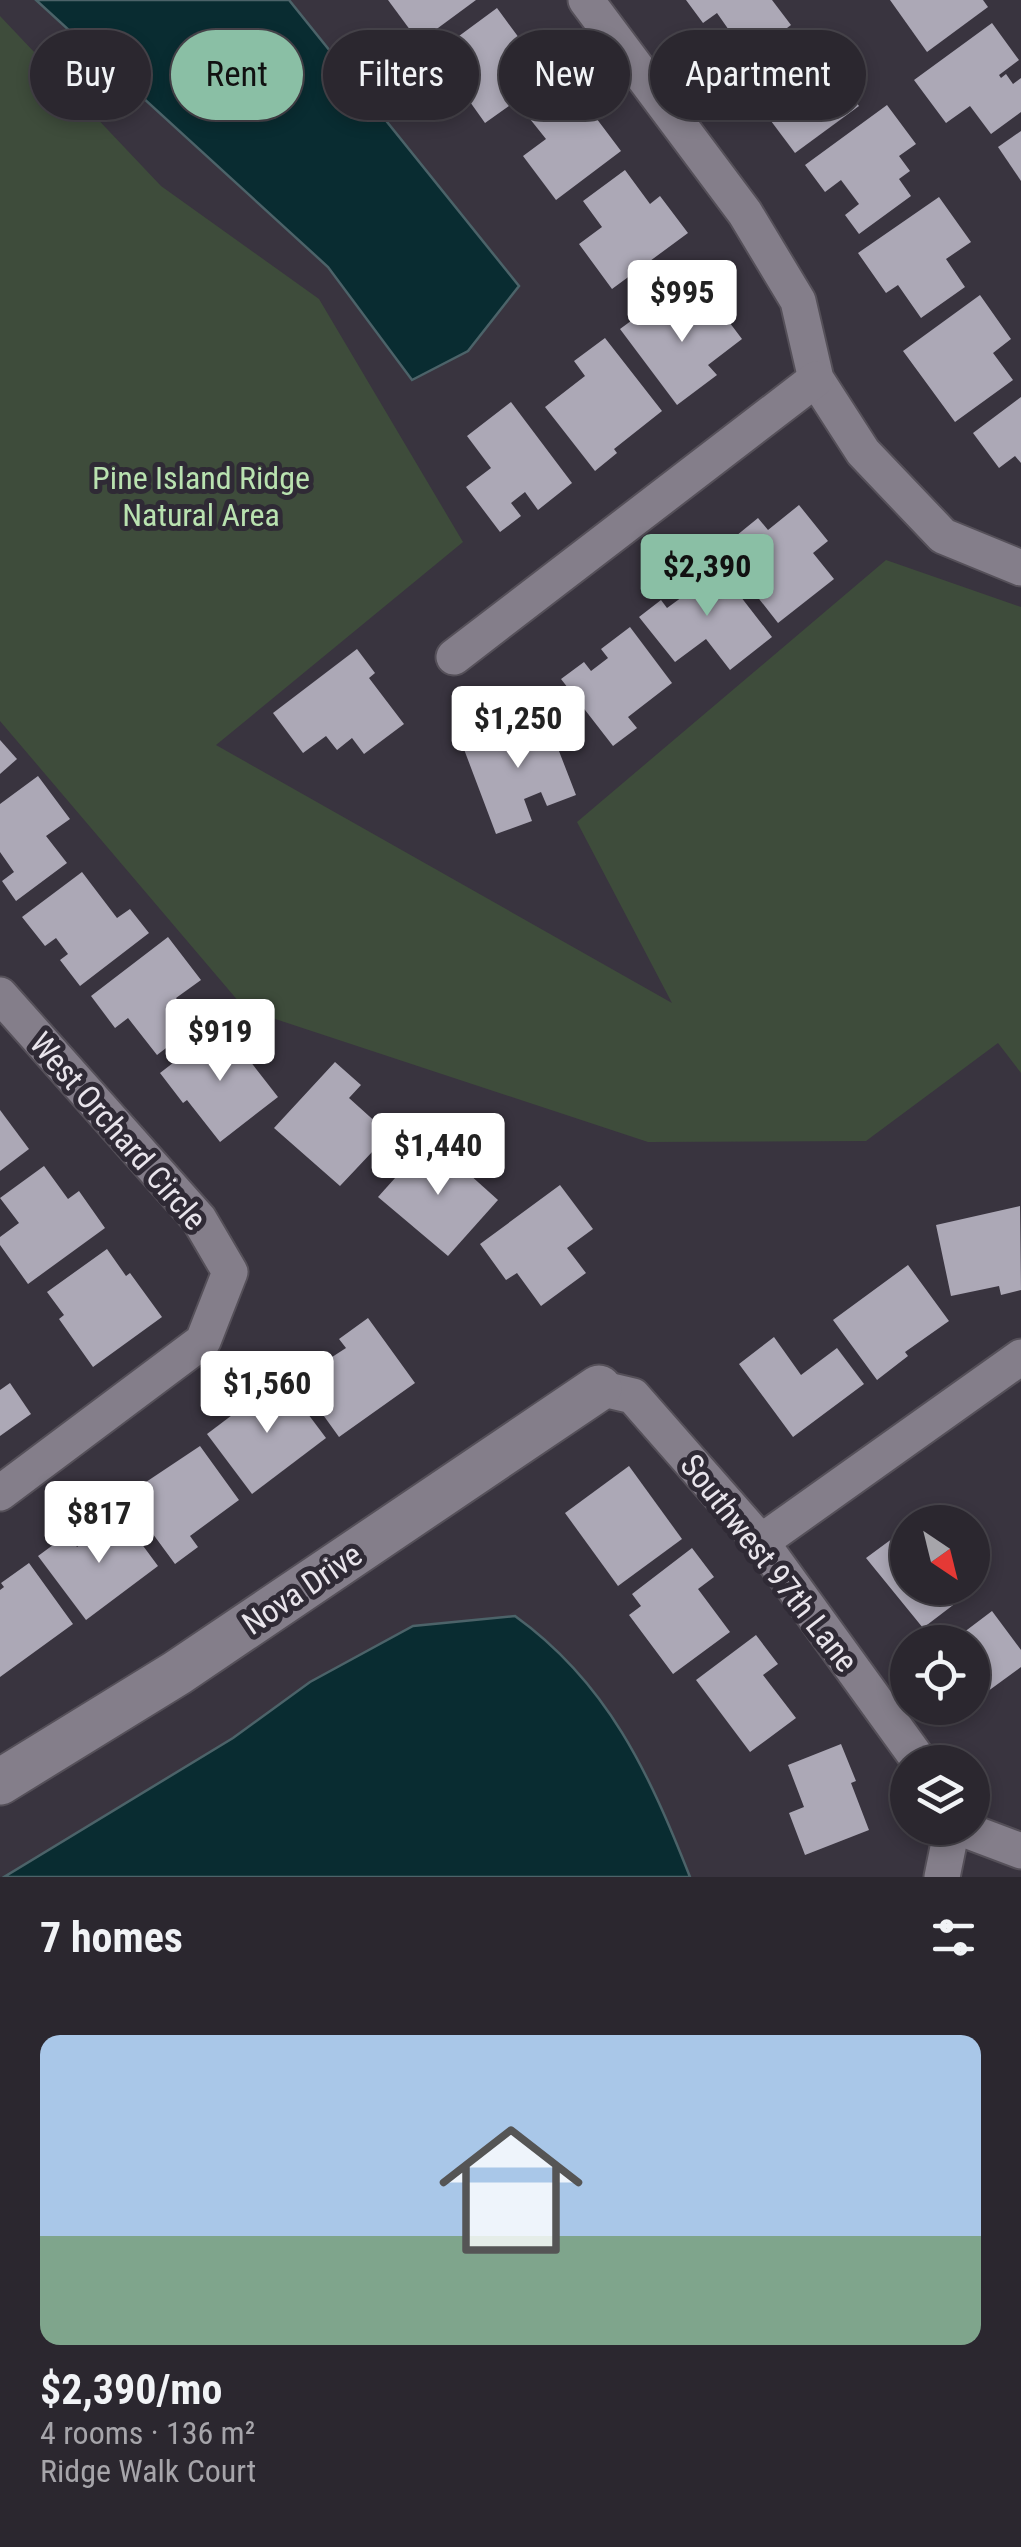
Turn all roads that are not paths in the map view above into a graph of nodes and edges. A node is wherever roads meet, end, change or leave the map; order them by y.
1 (586, 0) edge
2 (816, 379) junction
3 (1021, 568) edge
4 (454, 657) dead end
5 (0, 995) edge
6 (1021, 1357) edge
7 (599, 1388) joint
8 (0, 1493) edge
9 (761, 1542) junction
10 (908, 1745) edge
11 (0, 1782) edge
12 (990, 1840) edge
13 (949, 1845) edge
14 (1021, 1852) edge
15 (942, 1877) edge

1 - 2 street
2 - 3 street
2 - 4 street
5 - 8 street, West Orchard Circle
6 - 9 street
7 - 9 street, Southwest 97th Lane
7 - 11 street, Nova Drive
9 - 10 street, Southwest 97th Lane
12 - 14 street
13 - 15 street

